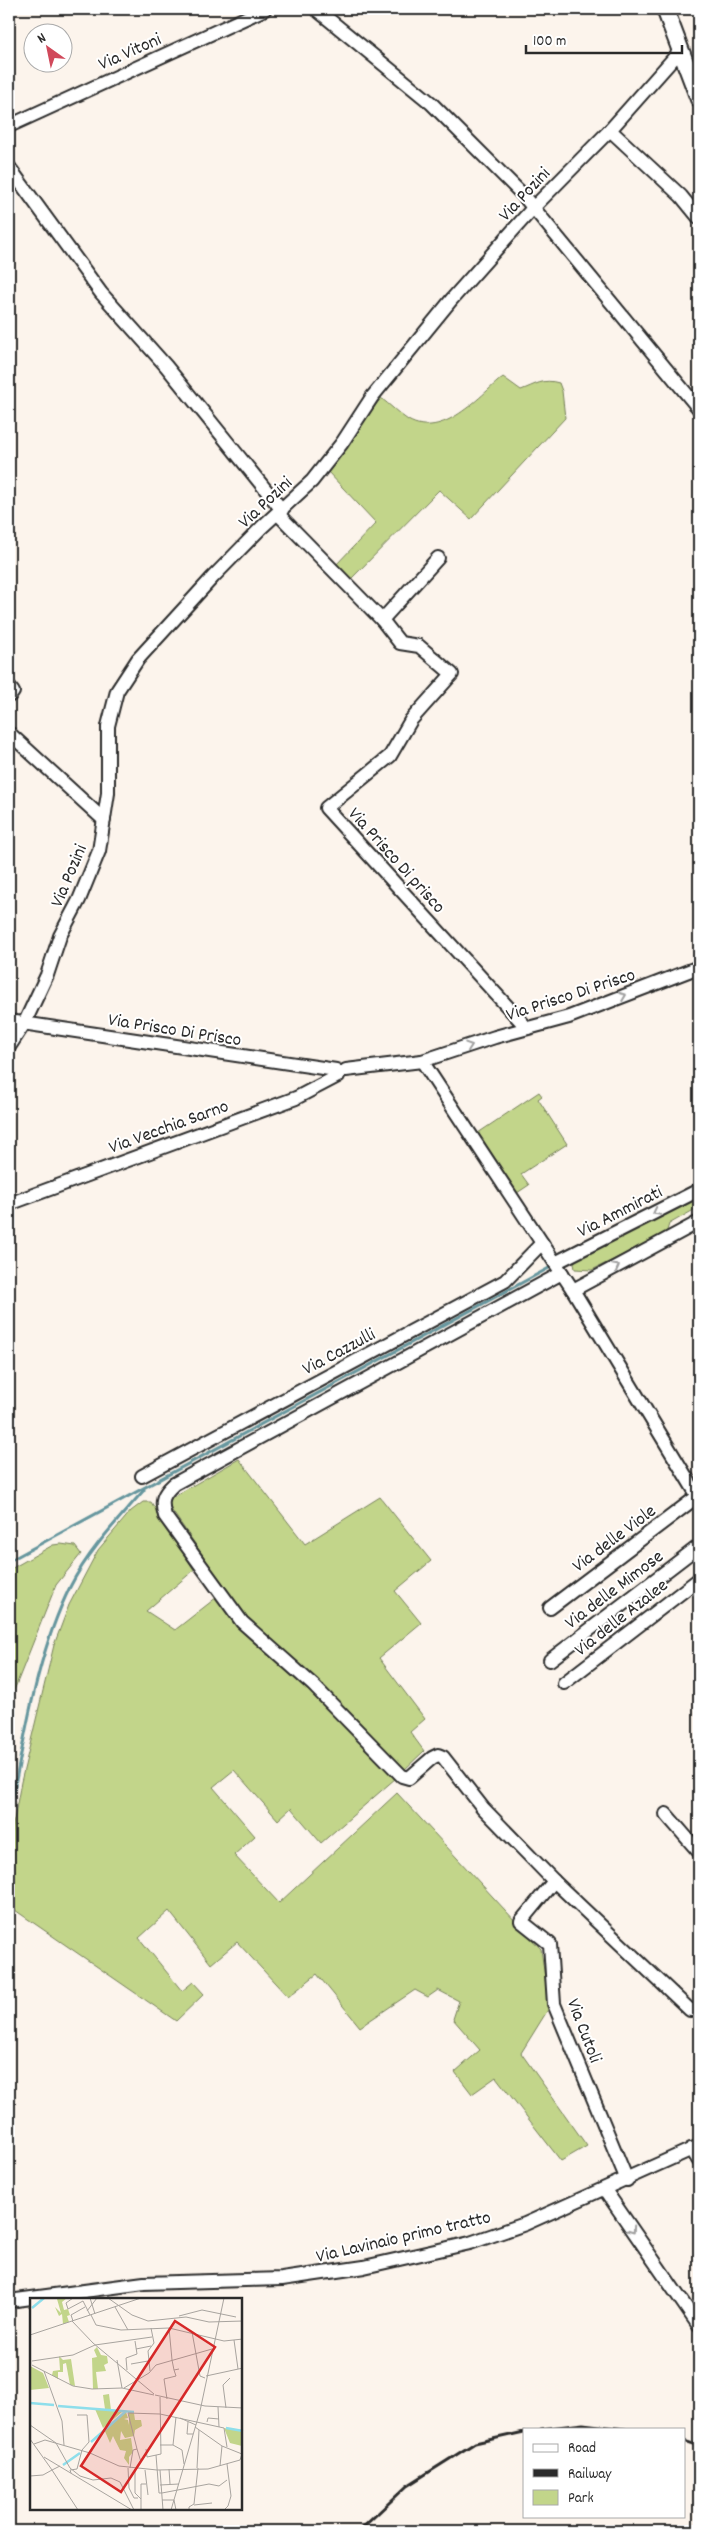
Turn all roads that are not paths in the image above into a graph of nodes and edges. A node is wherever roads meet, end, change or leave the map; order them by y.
1 (266, 9) edge
2 (316, 9) edge
3 (665, 9) edge
4 (680, 50) junction
5 (699, 99) edge
6 (9, 126) edge
7 (610, 130) junction
8 (9, 167) edge
9 (533, 208) junction
10 (699, 218) edge
11 (699, 409) edge
12 (280, 512) junction
13 (438, 558) dead end
14 (382, 620) junction
15 (9, 687) edge
16 (9, 696) edge
17 (9, 733) edge
18 (104, 820) junction
19 (699, 967) edge
20 (9, 1021) edge
21 (24, 1024) junction
22 (527, 1028) junction
23 (9, 1047) edge
24 (422, 1061) junction
25 (340, 1072) junction
26 (699, 1190) edge
27 (9, 1204) edge
28 (699, 1222) edge
29 (542, 1243) junction
30 (559, 1268) junction
31 (573, 1290) junction
32 (142, 1476) dead end
33 (699, 1497) edge
34 (699, 1546) edge
35 (699, 1579) edge
36 (550, 1608) dead end
37 (550, 1660) dead end
38 (564, 1683) dead end
39 (666, 1814) dead end
40 (699, 1852) edge
41 (554, 1881) junction
42 (699, 2010) edge
43 (695, 2147) edge
44 (699, 2161) edge
45 (627, 2180) junction
46 (604, 2190) junction
47 (11, 2297) edge
48 (699, 2326) edge

1 - 6 street, Via Vitoni
2 - 9 street
3 - 4 main road
4 - 5 main road
4 - 7 street, Via Pozini
7 - 9 street, Via Pozini
7 - 10 street
8 - 12 street
9 - 11 street
9 - 12 street, Via Pozini
12 - 14 street
12 - 18 street, Via Pozini
13 - 14 street
14 - 22 street, Via Prisco Di prisco
15 - 16 street
17 - 18 street
18 - 21 street, Via Pozini
22 -> 19 street, Via Prisco Di Prisco
20 - 21 street, Via Prisco Di Prisco
21 - 23 street, Via Pozini
21 - 25 street, Via Prisco Di Prisco
24 -> 22 street, Via Prisco Di Prisco
24 - 25 street, Via Prisco Di Prisco
24 - 29 street
25 - 27 street, Via Vecchia Sarno
26 -> 30 street, Via Ammirati
31 -> 28 street
29 - 30 street
29 - 32 street, Via Cazzulli
30 - 31 street
30 - 41 street, Via Ammirati
31 - 33 street
33 - 36 street, Via delle Viole
34 - 37 street, Via delle Mimose
35 - 38 street, Via delle Azalee
39 - 40 street
41 - 42 street
41 - 45 street, Via Cutoli
43 - 44 street
43 - 45 street, Via Lavinaio primo tratto
45 - 46 street, Via Lavinaio primo tratto
46 - 47 street, Via Lavinaio primo tratto
46 -> 48 street

